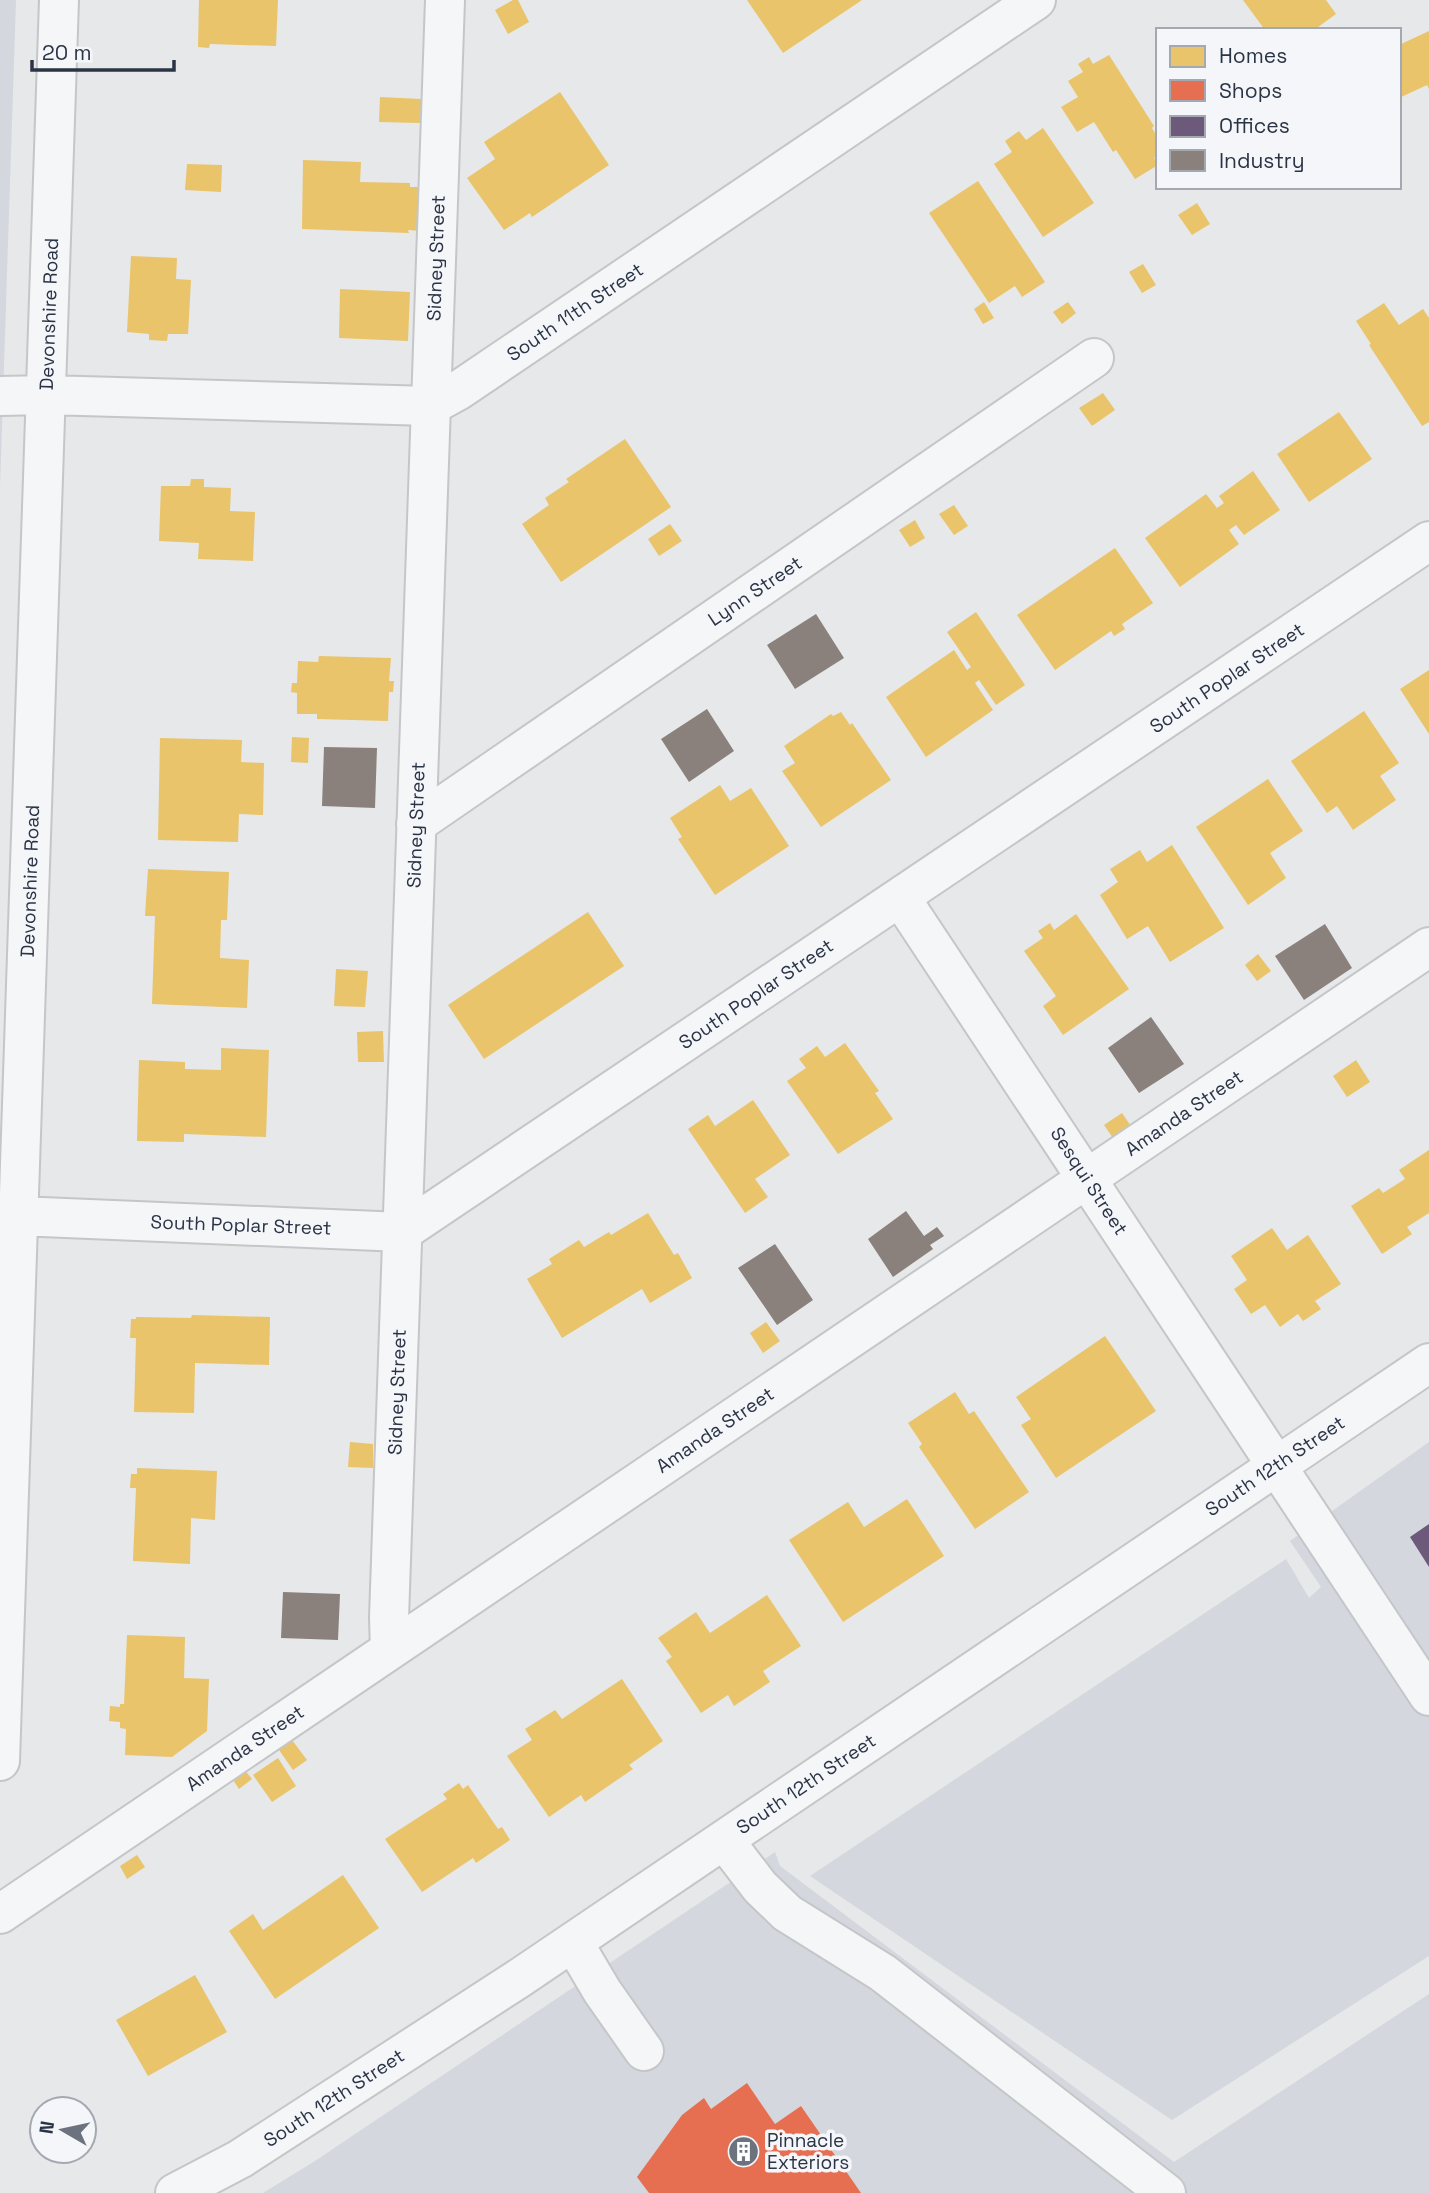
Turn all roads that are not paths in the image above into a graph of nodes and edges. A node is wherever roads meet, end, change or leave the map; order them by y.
1 (59, 0) edge
2 (445, 0) edge
3 (1036, 0) edge
4 (1094, 358) dead end
5 (47, 395) junction
6 (0, 396) edge
7 (430, 406) junction
8 (1429, 541) edge
9 (416, 824) junction
10 (900, 897) junction
11 (1429, 947) edge
12 (1087, 1178) junction
13 (13, 1194) edge
14 (402, 1232) junction
15 (1429, 1363) edge
16 (1277, 1464) junction
17 (4, 1536) edge
18 (390, 1650) junction
19 (1429, 1696) edge
20 (0, 1761) edge
21 (724, 1840) junction
22 (0, 1914) edge
23 (573, 1942) junction
24 (644, 2051) dead end
25 (175, 2193) edge
26 (1166, 2193) edge

1 - 5 street, Devonshire Road
2 - 7 street, Sidney Street
3 - 7 street, South 11th Street
4 - 9 street, Lynn Street
5 - 6 street
5 - 7 street
5 - 13 street, Devonshire Road
7 - 9 street, Sidney Street
8 - 10 street, South Poplar Street
9 - 14 street, Sidney Street
10 - 12 street, Sesqui Street
10 - 14 street, South Poplar Street
11 - 12 street, Amanda Street
12 - 16 street, Sesqui Street
12 - 18 street, Amanda Street
13 - 14 street, South Poplar Street
13 - 17 street, Devonshire Road
14 - 18 street, Sidney Street
15 - 16 street, South 12th Street
16 - 19 street, Sesqui Street
16 - 21 street, South 12th Street
17 - 20 street, Devonshire Road
18 - 22 street, Amanda Street
21 - 23 street, South 12th Street
21 - 26 street
23 - 24 street
23 - 25 street, South 12th Street

